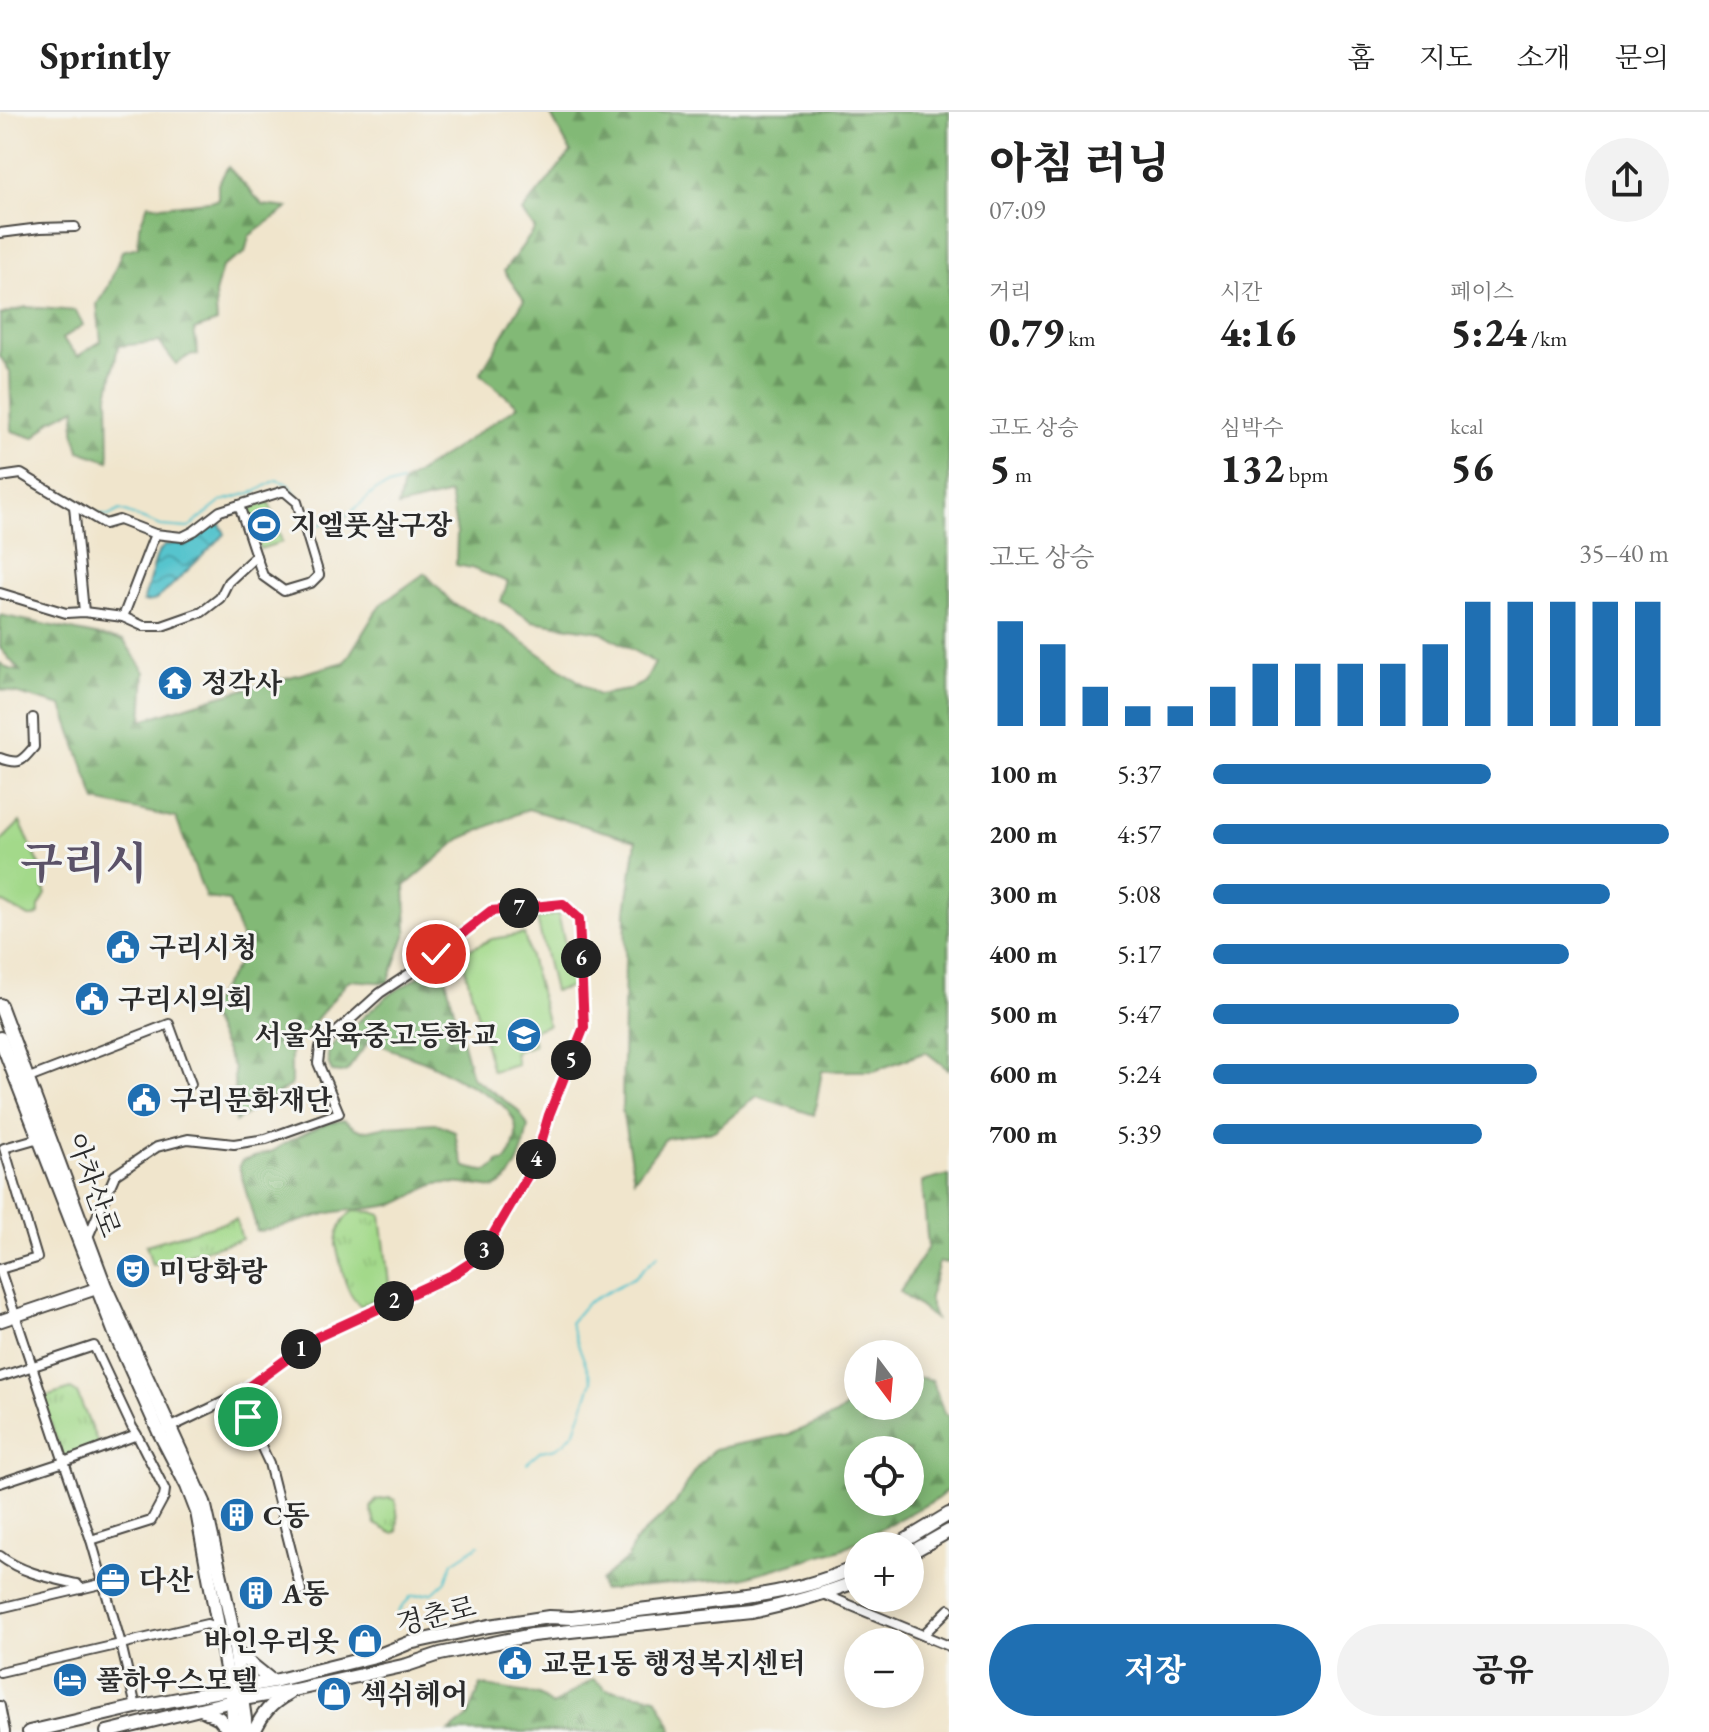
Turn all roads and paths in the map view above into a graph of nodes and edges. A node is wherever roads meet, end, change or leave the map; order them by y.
1 (75, 227) dead end
2 (0, 233) edge
3 (0, 477) edge
4 (239, 505) junction
5 (74, 506) junction
6 (155, 534) junction
7 (256, 556) junction
8 (0, 593) edge
9 (84, 612) junction
10 (123, 617) junction
11 (33, 718) dead end
12 (0, 758) edge
13 (0, 1005) edge
14 (0, 1038) edge
15 (29, 1078) junction
16 (191, 1084) dead end
17 (39, 1138) junction
18 (0, 1139) edge
19 (2, 1149) edge
20 (87, 1238) junction
21 (0, 1270) edge
22 (100, 1287) junction
23 (15, 1316) junction
24 (0, 1321) edge
25 (31, 1366) junction
26 (0, 1377) edge
27 (236, 1396) junction
28 (165, 1430) junction
29 (137, 1435) junction
30 (64, 1462) junction
31 (0, 1483) edge
32 (949, 1514) edge
33 (949, 1531) edge
34 (919, 1532) edge
35 (91, 1540) junction
36 (924, 1545) edge
37 (0, 1556) edge
38 (844, 1573) edge
39 (105, 1583) junction
40 (844, 1586) edge
41 (81, 1589) junction
42 (301, 1590) dead end
43 (822, 1594) junction
44 (0, 1608) edge
45 (949, 1609) edge
46 (219, 1626) junction
47 (906, 1628) edge
48 (924, 1634) edge
49 (924, 1635) edge
50 (121, 1644) junction
51 (949, 1646) edge
52 (236, 1652) junction
53 (0, 1672) edge
54 (272, 1681) junction
55 (294, 1690) junction
56 (236, 1694) junction
57 (0, 1706) edge
58 (136, 1707) junction
59 (201, 1709) junction
60 (144, 1728) edge
61 (5, 1732) edge
62 (29, 1732) edge
63 (107, 1732) edge
64 (232, 1732) edge
65 (245, 1732) edge
66 (254, 1732) edge

1 - 2 street
3 - 5 street
4 - 6 street
4 - 7 street
4 - 7 street
5 - 6 street
5 - 9 street
6 - 10 street
7 - 10 street
8 - 9 street
9 - 10 street
11 - 12 street
13 - 15 main road, 아차산로
14 - 17 main road, 아차산로
15 - 16 street
15 - 20 main road, 아차산로
17 - 19 street
17 - 22 main road, 아차산로
18 - 19 street
19 - 21 street
20 - 22 main road, 아차산로
20 - 27 street
21 - 23 street
22 - 23 street
22 - 28 main road, 아차산로
23 - 24 street
23 - 25 street
25 - 26 street
25 - 29 street
25 - 30 street
27 - 28 street
27 - 42 street
28 - 46 main road, 아차산로
28 - 52 main road, 아차산로
29 - 30 street
29 - 35 street
30 - 31 street
30 - 35 street
32 - 34 main road
33 - 36 main road
35 - 39 street
37 - 41 street
38 - 54 main road, 경춘로
39 - 41 street
39 - 50 street
40 - 43 main road, 경춘로
41 - 44 street
43 - 47 street
43 - 55 main road, 경춘로
45 - 48 street
46 - 50 street
46 - 56 main road, 아차산로
49 - 51 street
50 - 53 street
50 - 58 street
52 - 54 main road
52 - 56 main road, 아차산로
54 - 56 main road, 경춘로
55 - 56 main road, 경춘로
55 - 66 main road
56 - 58 main road, 경춘로
56 - 59 main road, 경춘로
56 - 64 main road
56 - 65 main road
57 - 61 street
58 - 62 main road, 경춘로
59 - 60 main road, 경춘로
59 - 64 main road
60 - 63 main road, 경춘로

